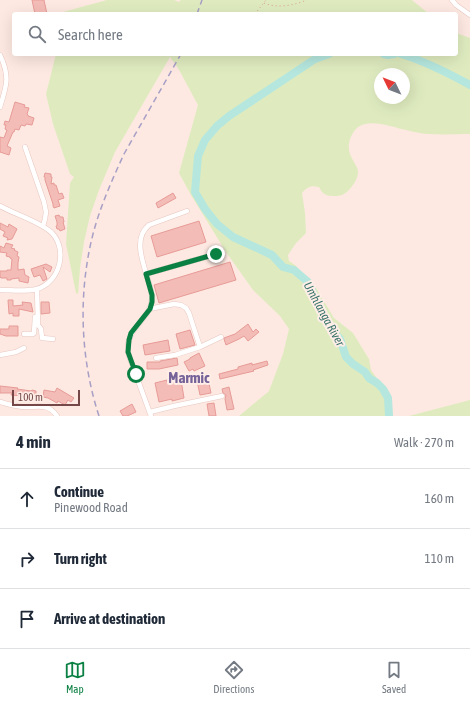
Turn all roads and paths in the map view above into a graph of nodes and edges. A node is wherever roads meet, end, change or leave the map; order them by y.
1 (266, 0) edge
2 (308, 0) edge
3 (452, 0) edge
4 (264, 3) junction
5 (256, 12) edge
6 (470, 14) edge
7 (0, 55) edge
8 (0, 107) edge
9 (25, 147) dead end
10 (0, 206) edge
11 (187, 212) dead end
12 (43, 226) junction
13 (216, 254) dead end
14 (146, 274) junction
15 (36, 289) junction
16 (0, 290) edge
17 (150, 309) junction
18 (24, 334) dead end
19 (221, 337) dead end
20 (53, 339) dead end
21 (200, 347) junction
22 (24, 348) dead end
23 (0, 356) edge
24 (156, 358) dead end
25 (222, 396) dead end
26 (0, 402) edge
27 (150, 414) edge
28 (57, 416) edge

1 - 4 path
2 - 4 path
3 - 6 street
4 - 5 path
7 - 8 street
9 - 12 street
10 - 12 street
11 - 14 street
12 - 15 street
13 - 14 street
14 - 17 street
15 - 16 street
15 - 18 street
15 - 20 street
17 - 21 street
17 - 27 street
19 - 21 street
21 - 24 street
22 - 23 street
25 - 27 street
26 - 28 street

